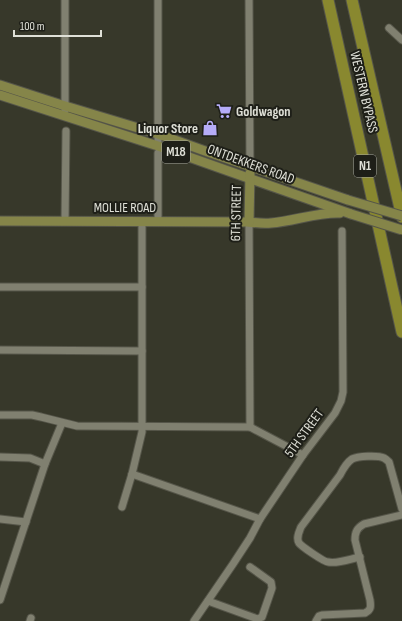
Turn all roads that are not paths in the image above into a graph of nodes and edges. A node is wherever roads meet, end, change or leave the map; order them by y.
1 (64, 0) edge
2 (158, 0) edge
3 (249, 0) edge
4 (328, 0) edge
5 (352, 0) edge
6 (389, 28) dead end
7 (402, 40) edge
8 (0, 85) edge
9 (0, 95) edge
10 (64, 106) junction
11 (65, 116) junction
12 (66, 131) dead end
13 (158, 134) junction
14 (158, 150) junction
15 (250, 167) junction
16 (251, 179) junction
17 (349, 214) junction
18 (402, 217) edge
19 (0, 221) edge
20 (65, 221) junction
21 (158, 221) junction
22 (142, 222) junction
23 (250, 222) junction
24 (402, 230) edge
25 (342, 231) dead end
26 (142, 286) junction
27 (0, 287) edge
28 (402, 332) edge
29 (0, 350) edge
30 (142, 351) junction
31 (0, 415) edge
32 (62, 423) junction
33 (142, 426) junction
34 (250, 427) junction
35 (303, 455) junction
36 (0, 458) edge
37 (45, 464) junction
38 (132, 474) junction
39 (122, 507) dead end
40 (402, 509) edge
41 (402, 515) edge
42 (0, 519) edge
43 (260, 519) junction
44 (26, 522) junction
45 (360, 557) junction
46 (250, 567) dead end
47 (3, 585) edge
48 (0, 600) edge
49 (208, 601) junction
50 (194, 621) edge
51 (316, 621) edge

1 - 10 street
2 - 13 street
3 - 15 street, 6TH STREET
4 - 28 highway, WESTERN BYPASS / N1
5 - 18 highway, WESTERN BYPASS / N1
6 - 7 street
8 - 10 main road, ONTDEKKERS ROAD / M18
9 - 11 main road, ONTDEKKERS ROAD / M18
10 - 11 street
10 - 13 main road, ONTDEKKERS ROAD / M18
11 - 14 main road, ONTDEKKERS ROAD / M18
12 - 20 street
13 - 14 street
13 - 15 main road, ONTDEKKERS ROAD / M18
14 - 16 main road, ONTDEKKERS ROAD / M18
14 - 21 street
15 - 16 main road, 6TH STREET
15 - 18 main road, ONTDEKKERS ROAD / M18, bridge
16 - 17 main road, ONTDEKKERS ROAD / M18
16 - 23 main road, 6TH STREET
17 - 23 main road, MOLLIE ROAD
17 - 24 main road, ONTDEKKERS ROAD / M18, bridge
19 - 20 main road, MOLLIE ROAD
20 - 22 main road, MOLLIE ROAD
21 - 22 main road, MOLLIE ROAD
21 - 23 main road, MOLLIE ROAD
22 - 26 street
23 - 34 street, 6TH STREET
25 - 35 street, 5TH STREET
26 - 27 street
26 - 30 street
29 - 30 street
30 - 33 street
31 - 32 street
32 - 33 street
32 - 37 street
33 - 34 street
33 - 38 street
34 - 35 street
35 - 43 street, 5TH STREET
36 - 37 street
37 - 44 street
38 - 39 street
38 - 43 street
40 - 45 street
41 - 45 street
42 - 44 street
43 - 49 street, 5TH STREET
44 - 47 street
45 - 51 street
46 - 49 street
47 - 48 street
49 - 50 street, 5TH STREET

